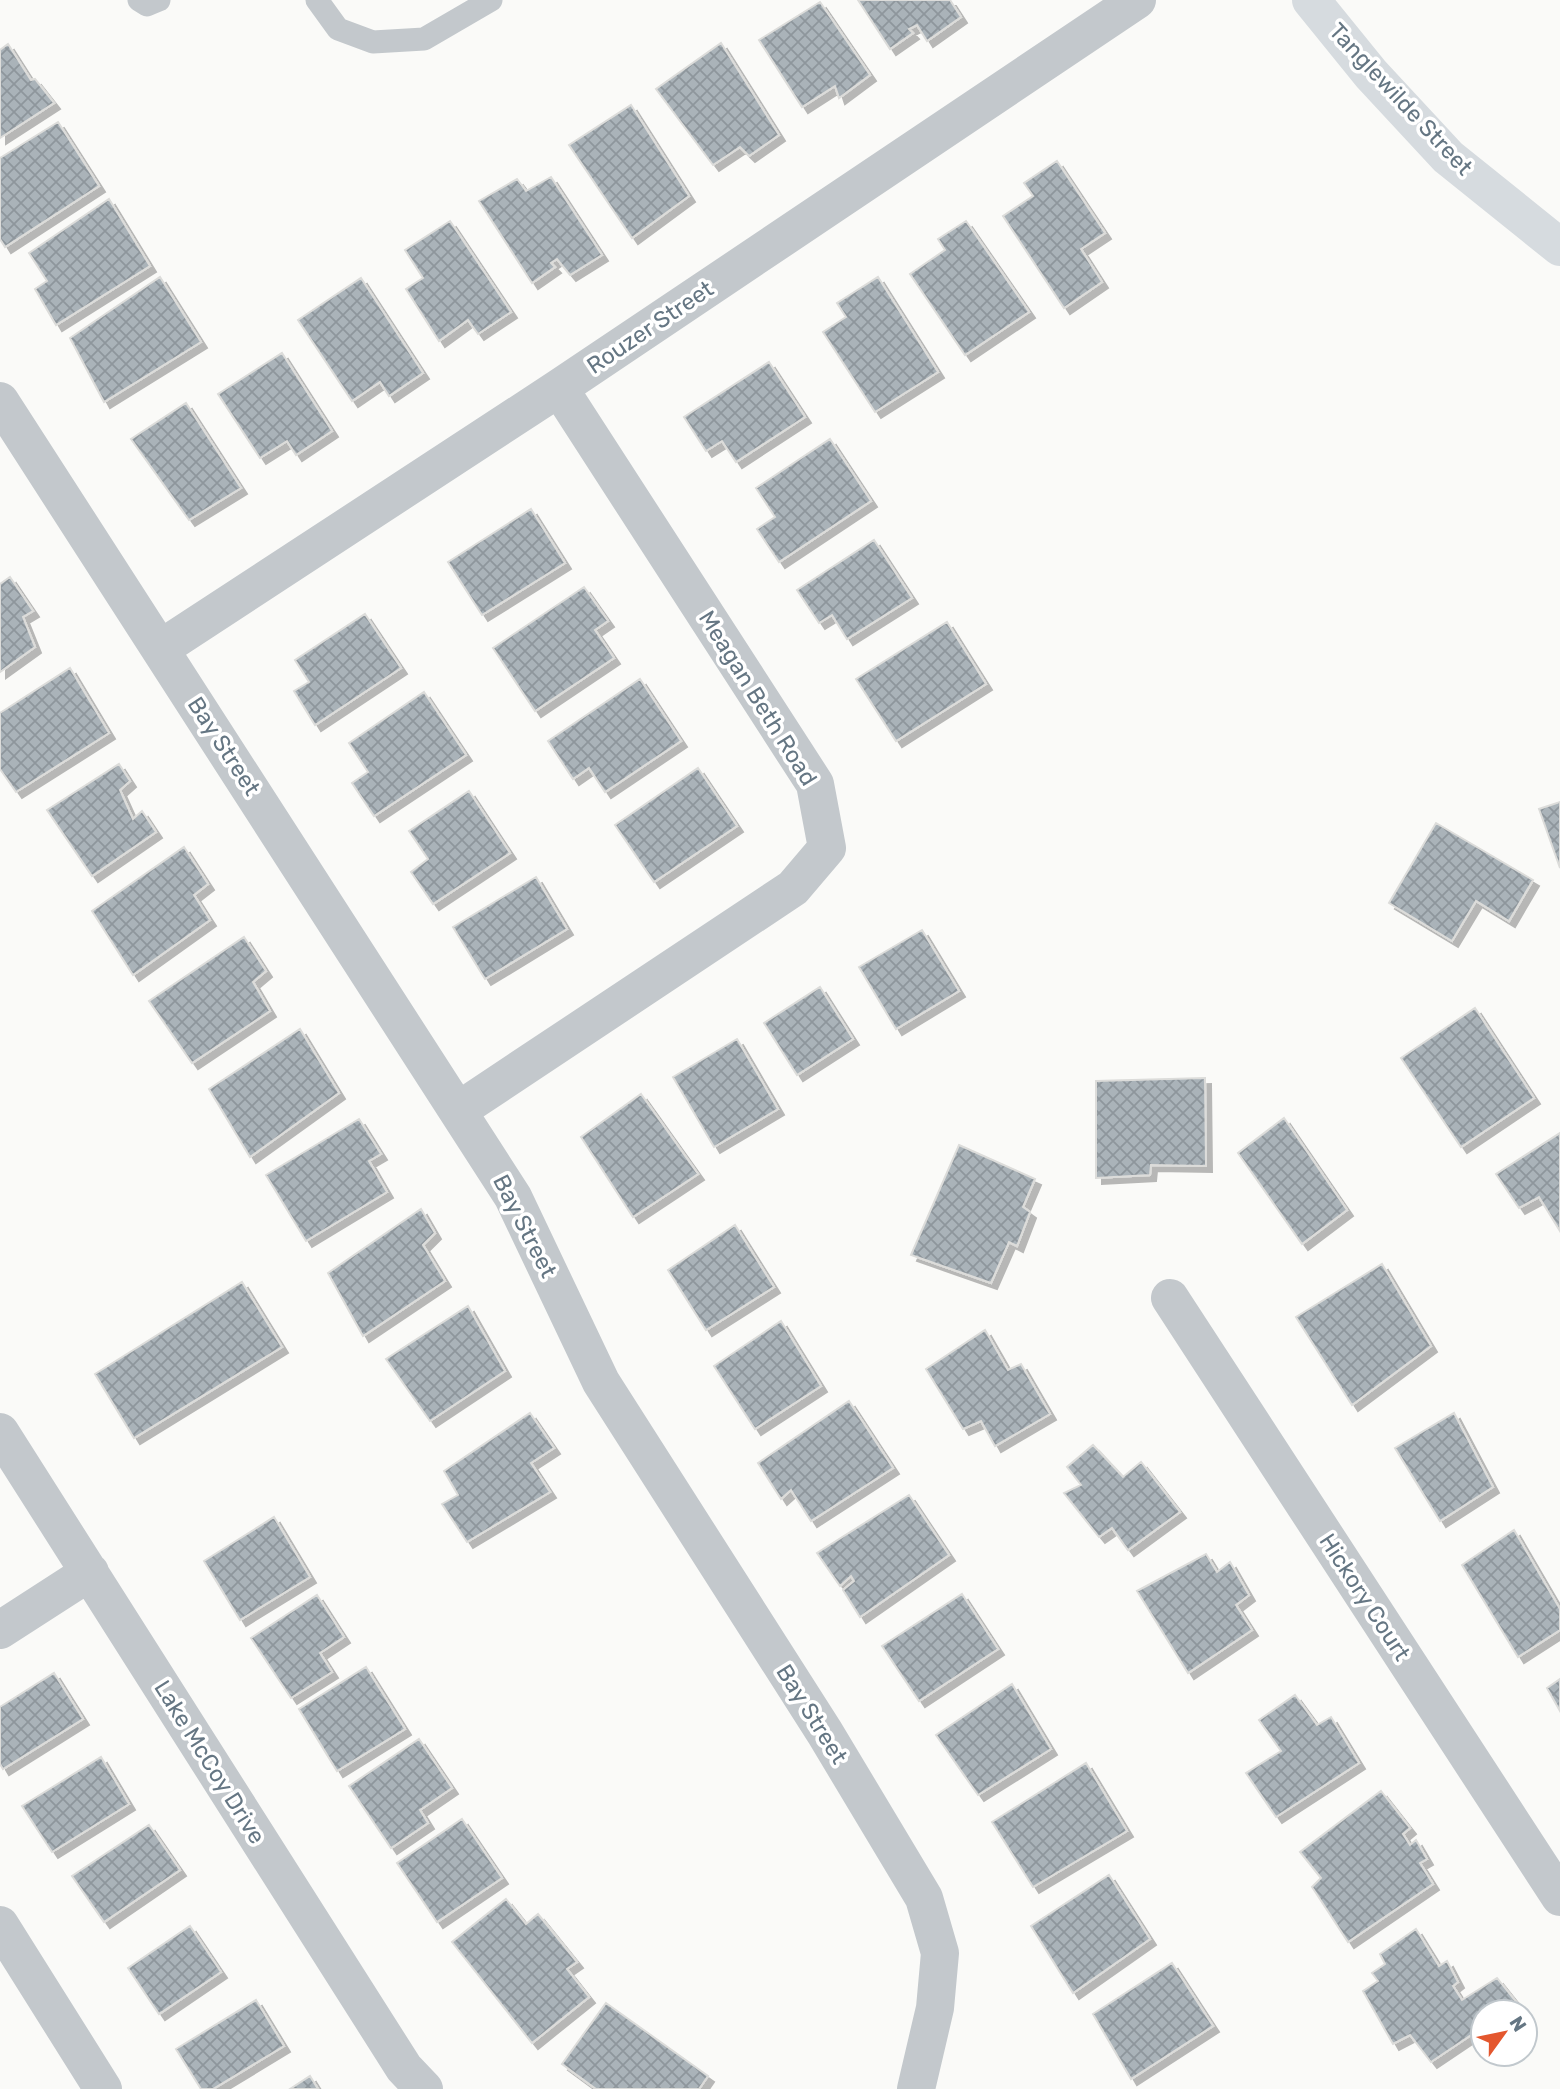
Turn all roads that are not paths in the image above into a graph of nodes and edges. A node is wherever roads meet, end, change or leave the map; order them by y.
1 (139, 0) edge
2 (159, 0) edge
3 (317, 0) edge
4 (491, 0) edge
5 (1137, 0) edge
6 (1311, 0) edge
7 (1560, 247) edge
8 (559, 388) junction
9 (0, 401) edge
10 (160, 649) junction
11 (459, 1110) junction
12 (1170, 1298) dead end
13 (0, 1432) edge
14 (90, 1572) junction
15 (0, 1630) edge
16 (1560, 1897) edge
17 (0, 1925) edge
18 (103, 2089) edge
19 (424, 2089) edge
20 (916, 2089) edge

1 - 2 lane
3 - 4 lane
5 - 8 street, Rouzer Street
6 - 7 street, Tanglewilde Street
8 - 10 street, Rouzer Street
8 - 11 street, Meagan Beth Road
9 - 10 street, Bay Street
10 - 11 street, Bay Street
11 - 20 street, Bay Street
12 - 16 street, Hickory Court
13 - 14 street, Lake McCoy Drive
14 - 15 street
14 - 19 street, Lake McCoy Drive
17 - 18 street

